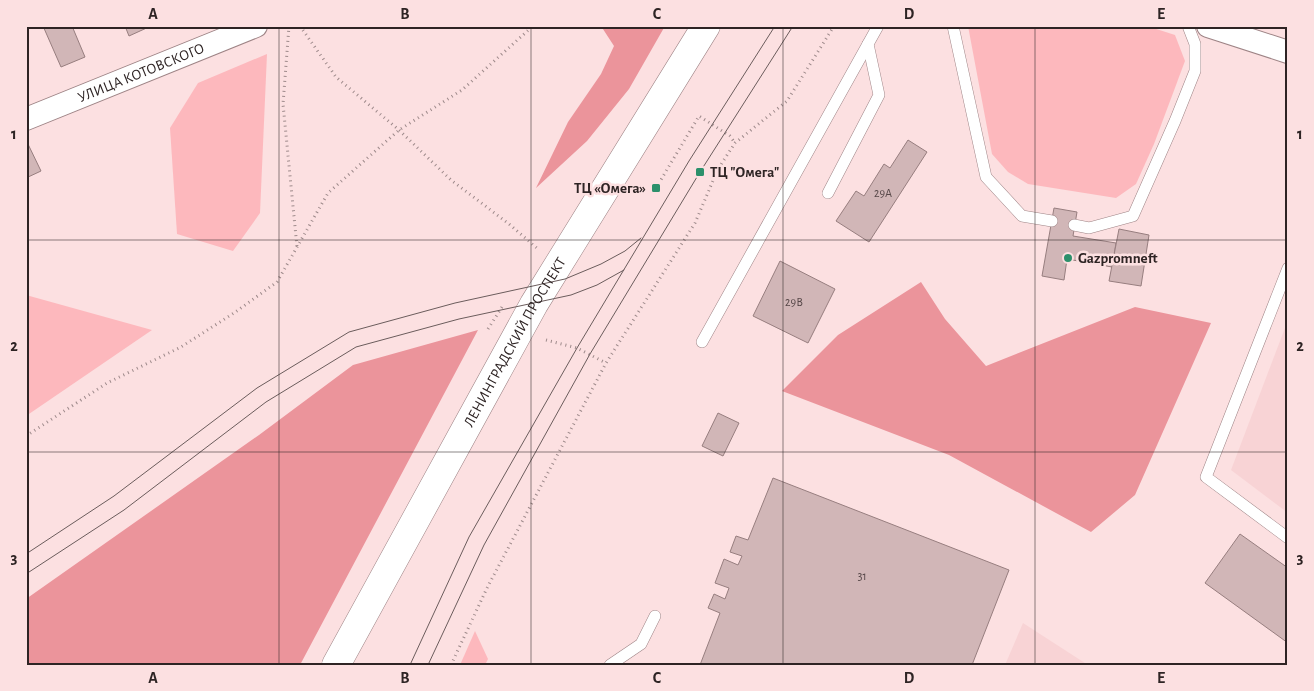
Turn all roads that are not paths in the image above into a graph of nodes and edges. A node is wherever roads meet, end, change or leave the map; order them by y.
1 (256, 26) edge
2 (706, 26) edge
3 (878, 26) edge
4 (953, 26) edge
5 (1188, 26) edge
6 (1208, 26) edge
7 (868, 44) junction
8 (1288, 52) edge
9 (26, 119) edge
10 (828, 193) dead end
11 (1052, 221) dead end
12 (1074, 225) dead end
13 (1288, 268) edge
14 (702, 342) dead end
15 (1288, 538) edge
16 (655, 616) dead end
17 (336, 665) edge
18 (610, 665) edge

1 - 9 street, УЛИЦА КОТОВСКОГО
2 - 17 main road, ЛЕНИНГРАДСКИЙ ПРОСПЕКТ
3 - 7 lane
4 - 11 lane
5 - 12 lane
6 - 8 street
7 - 10 lane
7 - 14 lane
13 - 15 lane
16 - 18 lane

